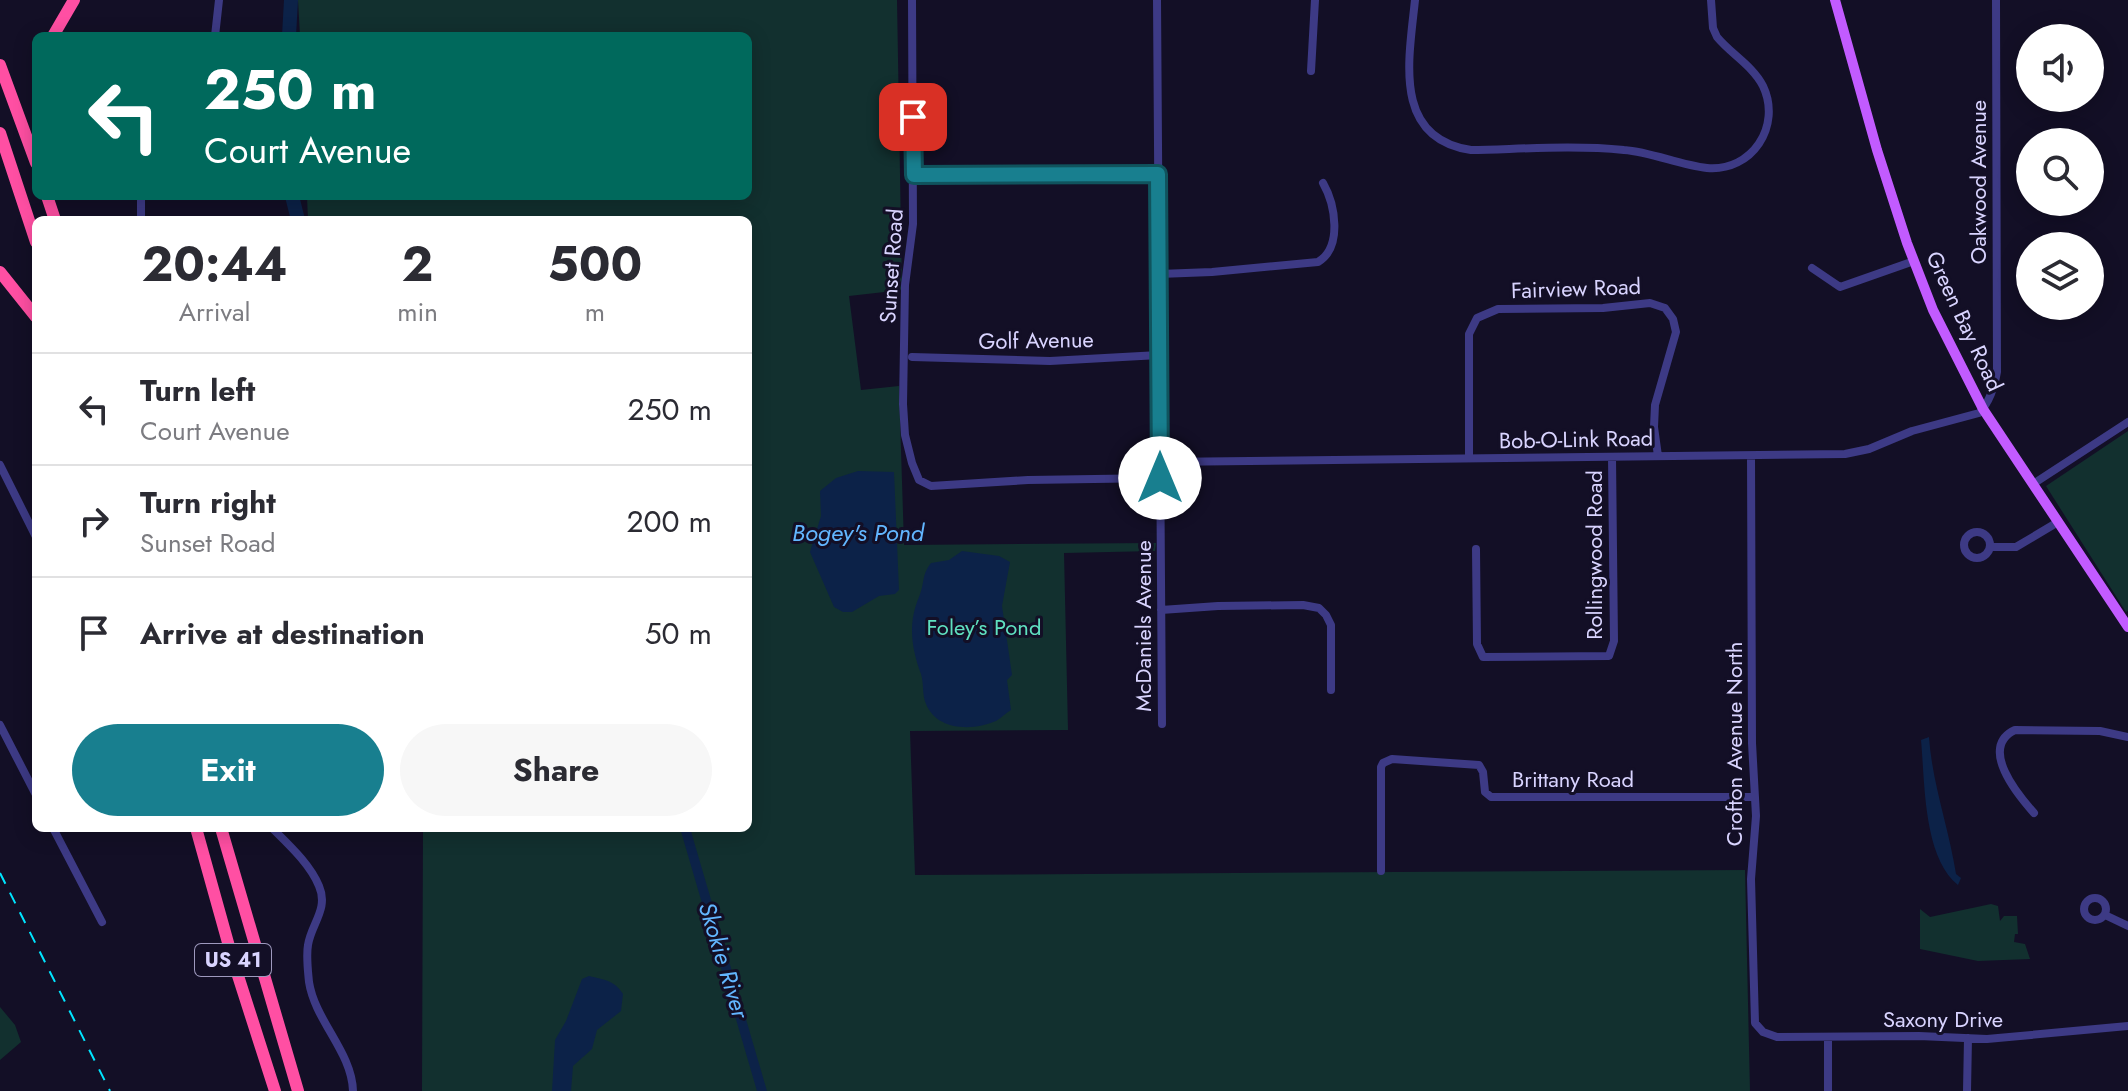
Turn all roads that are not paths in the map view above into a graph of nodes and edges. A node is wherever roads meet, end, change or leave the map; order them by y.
1 (74, 0) edge
2 (219, 0) edge
3 (912, 0) edge
4 (1157, 0) edge
5 (1315, 0) edge
6 (1415, 0) edge
7 (1711, 0) edge
8 (1835, 0) edge
9 (1996, 0) edge
10 (55, 32) edge
11 (215, 32) edge
12 (0, 65) edge
13 (1311, 71) dead end
14 (0, 133) edge
15 (32, 152) edge
16 (1158, 174) junction
17 (914, 175) junction
18 (1323, 183) dead end
19 (32, 230) edge
20 (1914, 261) junction
21 (1812, 268) dead end
22 (0, 272) edge
23 (1159, 274) junction
24 (32, 312) edge
25 (1159, 355) junction
26 (912, 357) dead end
27 (1983, 409) junction
28 (2128, 422) edge
29 (1658, 456) junction
30 (1751, 456) junction
31 (1612, 457) junction
32 (1469, 458) junction
33 (1160, 462) junction
34 (0, 465) edge
35 (1160, 478) junction
36 (2033, 484) junction
37 (2058, 522) junction
38 (32, 529) edge
39 (1991, 547) dead end
40 (1476, 549) dead end
41 (1161, 610) junction
42 (2128, 627) edge
43 (1331, 690) dead end
44 (1162, 724) dead end
45 (0, 725) edge
46 (2128, 737) edge
47 (32, 787) edge
48 (1754, 797) junction
49 (2034, 813) dead end
50 (55, 832) edge
51 (197, 832) edge
52 (222, 832) edge
53 (276, 832) edge
54 (1381, 871) dead end
55 (2105, 915) dead end
56 (102, 922) dead end
57 (2128, 926) edge
58 (2128, 1026) edge
59 (1760, 1029) joint
60 (1828, 1037) junction
61 (1968, 1038) junction
62 (275, 1091) edge
63 (298, 1091) edge
64 (353, 1091) edge
65 (1828, 1091) edge
66 (1967, 1091) edge

1 - 10 highway
2 - 11 street
3 - 17 street, Sunset Road
4 - 16 street, McDaniels Avenue
5 - 13 street
6 - 7 street
8 - 20 main road, Green Bay Road
9 - 27 street, Oakwood Avenue
12 - 15 highway
14 - 19 highway
16 - 17 street
16 - 23 street, McDaniels Avenue
17 - 35 street, Sunset Road
18 - 23 street
20 - 21 street
20 - 27 main road, Green Bay Road
22 - 24 highway
23 - 25 street, McDaniels Avenue
25 - 26 street, Golf Avenue
25 - 33 street, McDaniels Avenue
27 - 30 street, Bob-O-Link Road
27 - 36 main road, Green Bay Road
28 - 36 street
29 - 30 street, Bob-O-Link Road
29 - 31 street, Bob-O-Link Road
29 - 32 street, Fairview Road
30 - 48 street, Crofton Avenue North
31 - 32 street, Bob-O-Link Road
31 - 40 street, Rollingwood Road
32 - 33 street, Bob-O-Link Road
33 - 35 street, McDaniels Avenue
34 - 38 street
35 - 41 street, McDaniels Avenue
36 - 37 main road, Green Bay Road
37 - 39 street
37 - 42 main road, Green Bay Road
41 - 43 street
41 - 44 street, McDaniels Avenue
45 - 47 street
46 - 49 street
48 - 54 street, Brittany Road
48 - 59 street, Crofton Avenue North
50 - 56 street
51 - 62 highway, US 41
52 - 63 highway, US 41
53 - 64 street
55 - 57 street
58 - 61 street, Saxony Drive
59 - 60 street, Saxony Drive
60 - 61 street, Saxony Drive
60 - 65 street
61 - 66 street

